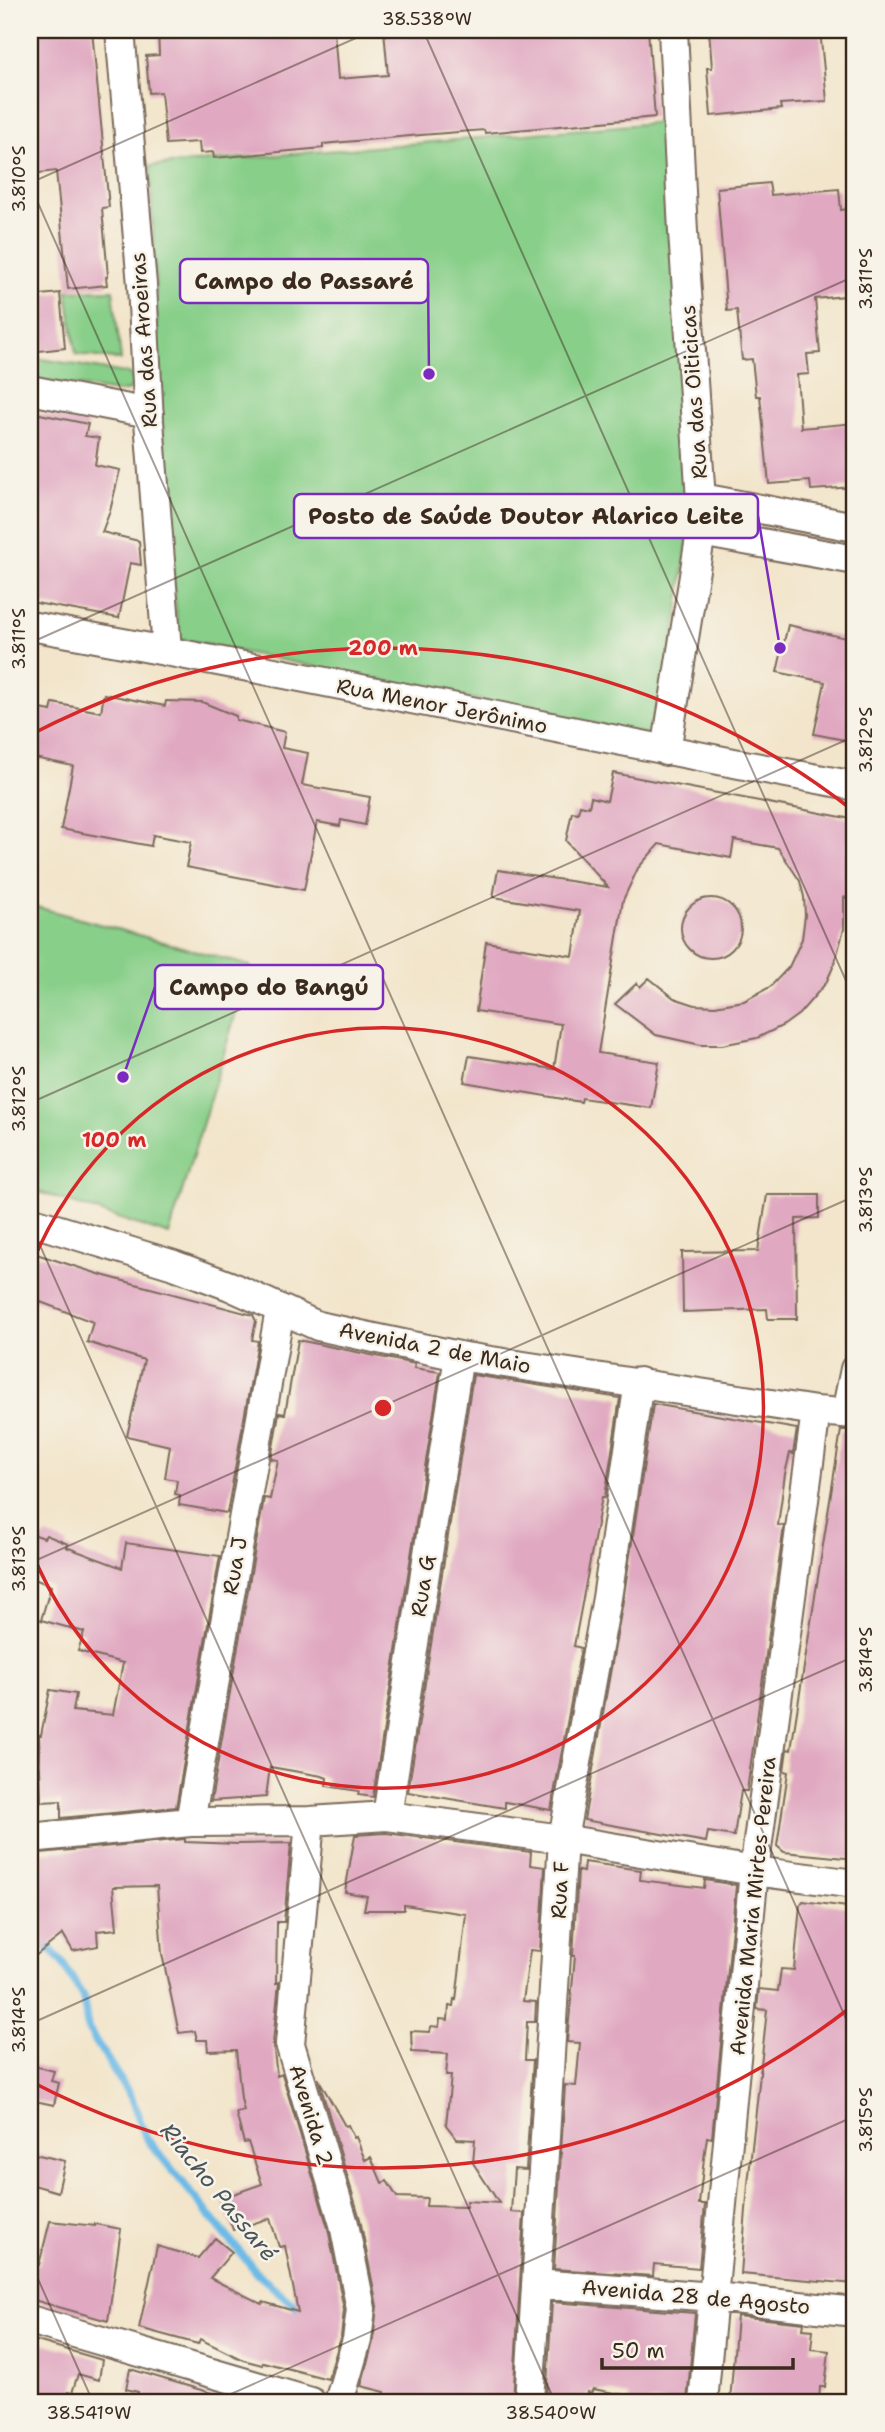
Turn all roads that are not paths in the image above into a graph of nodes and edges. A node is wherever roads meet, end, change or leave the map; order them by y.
1 (120, 30) edge
2 (673, 30) edge
3 (30, 390) edge
4 (149, 414) junction
5 (702, 498) junction
6 (855, 527) edge
7 (701, 532) junction
8 (855, 560) edge
9 (30, 626) edge
10 (167, 650) junction
11 (666, 751) junction
12 (855, 786) edge
13 (30, 1221) edge
14 (280, 1310) junction
15 (459, 1356) junction
16 (855, 1369) edge
17 (639, 1382) junction
18 (816, 1411) junction
19 (851, 1414) edge
20 (387, 1816) junction
21 (310, 1821) junction
22 (190, 1822) junction
23 (30, 1838) edge
24 (563, 1839) junction
25 (754, 1871) junction
26 (855, 1884) edge
27 (536, 2284) junction
28 (715, 2297) junction
29 (855, 2312) edge
30 (30, 2320) edge
31 (259, 2394) edge
32 (311, 2402) edge
33 (339, 2402) edge
34 (529, 2402) edge
35 (703, 2402) edge

1 - 4 street, Rua das Aroeiras
2 - 5 street, Rua das Oiticicas
3 - 4 street
4 - 10 street, Rua das Aroeiras
5 - 6 street
5 - 7 street, Rua das Oiticicas
7 - 8 street
7 - 11 street, Rua das Oiticicas
9 - 10 street, Rua Menor Jerônimo
10 - 11 street, Rua Menor Jerônimo
11 - 12 street, Rua Menor Jerônimo
13 - 14 street, Avenida 2 de Maio
14 - 15 street, Avenida 2 de Maio
14 - 22 street, Rua J
15 - 17 street, Avenida 2 de Maio
15 - 20 street, Rua G
16 - 19 street
17 - 18 street, Avenida 2 de Maio
17 - 24 street, Rua F
18 - 19 street, Avenida 2 de Maio
18 - 25 street, Avenida Maria Mirtes Pereira
20 - 21 street
20 - 24 street
21 - 22 street
21 - 33 street, Avenida 2
22 - 23 street
24 - 25 street
24 - 27 street, Rua F
25 - 26 street
25 - 28 street, Avenida Maria Mirtes Pereira
27 - 28 street, Avenida 28 de Agosto
27 - 34 street, Rua F
28 - 29 street, Avenida 28 de Agosto
28 - 35 street, Avenida Maria Mirtes Pereira
30 - 31 street
31 - 32 street

